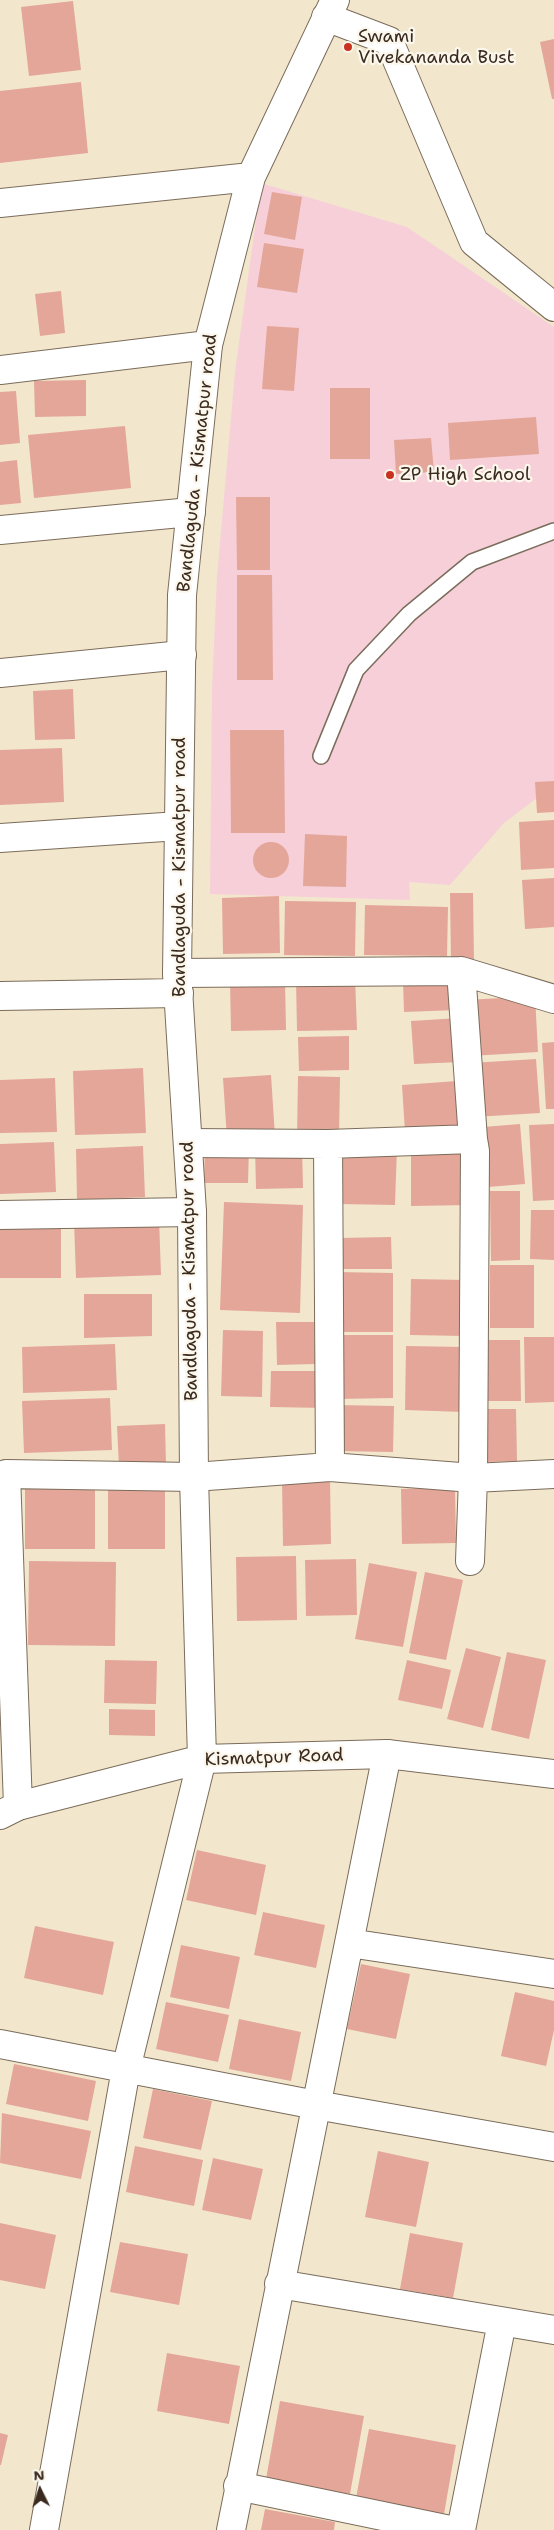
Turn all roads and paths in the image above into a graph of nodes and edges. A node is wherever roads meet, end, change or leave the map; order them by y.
1 (330, 8) edge
2 (251, 177) junction
3 (0, 203) edge
4 (554, 307) edge
5 (208, 345) junction
6 (0, 370) edge
7 (191, 512) junction
8 (0, 530) edge
9 (554, 531) edge
10 (182, 656) junction
11 (0, 673) edge
12 (320, 756) dead end
13 (179, 826) junction
14 (0, 838) edge
15 (461, 971) junction
16 (178, 983) junction
17 (0, 996) edge
18 (554, 999) edge
19 (473, 1139) junction
20 (188, 1143) junction
21 (328, 1144) junction
22 (192, 1212) junction
23 (0, 1215) edge
24 (330, 1467) junction
25 (3, 1471) edge
26 (554, 1474) edge
27 (194, 1477) junction
28 (473, 1478) junction
29 (470, 1562) dead end
30 (5, 1600) edge
31 (387, 1754) junction
32 (202, 1759) junction
33 (554, 1774) edge
34 (9, 1811) edge
35 (349, 1943) junction
36 (554, 1974) edge
37 (0, 2044) edge
38 (126, 2069) junction
39 (316, 2105) junction
40 (554, 2147) edge
41 (279, 2284) junction
42 (502, 2322) junction
43 (554, 2330) edge
44 (238, 2486) junction
45 (44, 2530) edge
46 (231, 2530) edge
47 (450, 2530) edge
48 (461, 2530) edge

1 - 2 street, Bandlaguda - Kismatpur road
1 - 4 street
2 - 3 street
2 - 5 street, Bandlaguda - Kismatpur road
5 - 6 street
5 - 7 street, Bandlaguda - Kismatpur road
7 - 8 street
7 - 10 street, Bandlaguda - Kismatpur road
9 - 12 lane
10 - 11 street
10 - 13 street, Bandlaguda - Kismatpur road
13 - 14 street
13 - 16 street, Bandlaguda - Kismatpur road
15 - 16 street
15 - 18 street
15 - 19 street
16 - 17 street
16 - 20 street, Bandlaguda - Kismatpur road
19 - 21 street
19 - 28 street
20 - 21 street
20 - 22 street, Bandlaguda - Kismatpur road
21 - 24 street
22 - 23 street
22 - 27 street, Bandlaguda - Kismatpur road
24 - 27 street
24 - 28 street
25 - 27 street
25 - 30 street
26 - 28 street
27 - 32 street, Bandlaguda - Kismatpur road
28 - 29 street
30 - 34 street
31 - 32 street, Kismatpur Road
31 - 33 street, Kismatpur Road
31 - 35 street
32 - 34 street, Kismatpur Road
32 - 38 street, Bandlaguda - Kismatpur road
35 - 36 street
35 - 39 street
37 - 38 street
38 - 39 street
38 - 45 street, Bandlaguda - Kismatpur road
39 - 40 street
39 - 41 street
41 - 42 street
41 - 44 street
42 - 43 street
42 - 48 street
44 - 46 street
44 - 47 street

